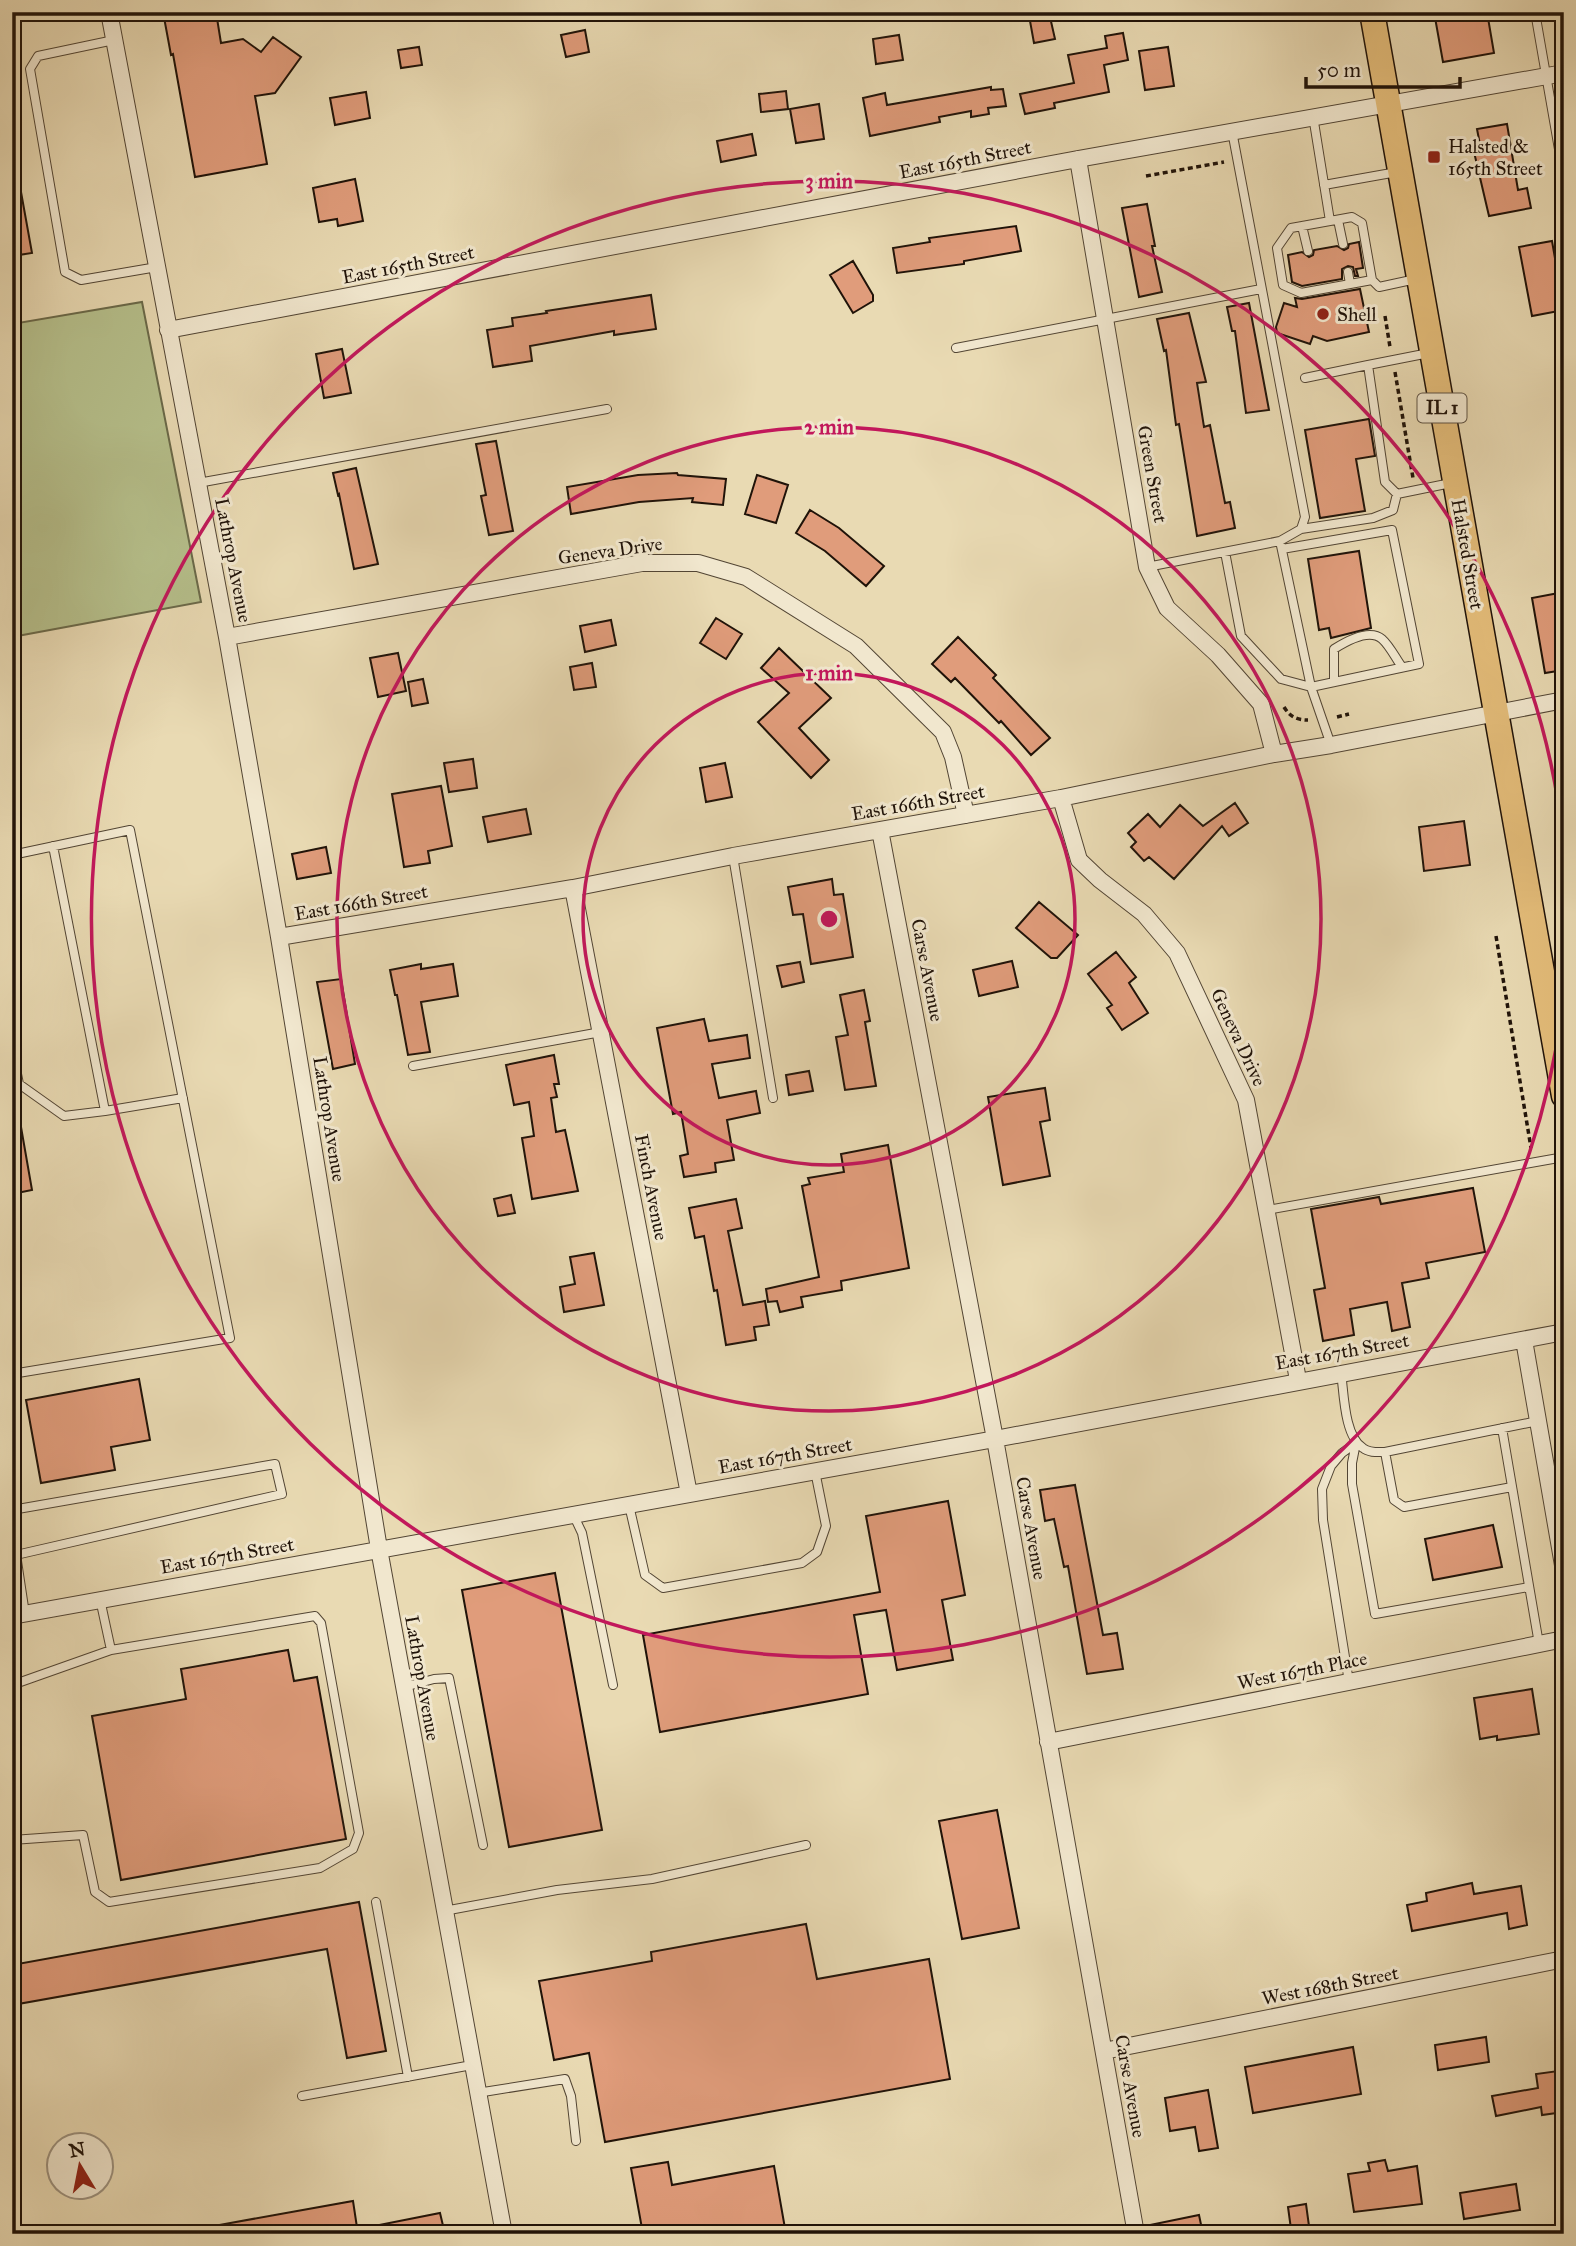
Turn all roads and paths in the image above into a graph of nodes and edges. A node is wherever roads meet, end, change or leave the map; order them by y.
1 (109, 12) edge
2 (1372, 12) edge
3 (1535, 12) edge
4 (114, 40) junction
5 (1564, 73) edge
6 (1546, 76) junction
7 (1388, 103) junction
8 (1312, 116) junction
9 (1232, 131) junction
10 (1078, 159) junction
11 (1233, 160) dead end
12 (1400, 172) junction
13 (1146, 176) dead end
14 (1564, 178) edge
15 (1324, 185) junction
16 (1334, 220) junction
17 (1302, 226) junction
18 (1343, 244) dead end
19 (1307, 251) dead end
20 (157, 267) junction
21 (1348, 272) dead end
22 (1419, 278) junction
23 (1312, 279) dead end
24 (1372, 280) junction
25 (1350, 284) junction
26 (1261, 289) junction
27 (1314, 291) junction
28 (1385, 316) dead end
29 (1105, 319) junction
30 (168, 330) junction
31 (956, 348) dead end
32 (1391, 349) dead end
33 (1432, 352) junction
34 (1368, 365) junction
35 (1394, 369) dead end
36 (1306, 378) dead end
37 (607, 409) dead end
38 (1455, 482) junction
39 (198, 483) junction
40 (1414, 484) dead end
41 (1397, 494) junction
42 (1301, 529) junction
43 (1281, 545) junction
44 (1225, 552) junction
45 (1147, 567) junction
46 (227, 637) junction
47 (1402, 667) junction
48 (1334, 681) junction
49 (1311, 687) junction
50 (1564, 701) edge
51 (1496, 712) junction
52 (1331, 745) junction
53 (1273, 754) junction
54 (1061, 798) junction
55 (966, 815) junction
56 (880, 831) junction
57 (53, 846) junction
58 (12, 855) edge
59 (733, 856) junction
60 (573, 888) junction
61 (1496, 936) dead end
62 (279, 937) junction
63 (601, 1032) junction
64 (12, 1049) edge
65 (413, 1066) dead end
66 (1564, 1096) edge
67 (183, 1098) junction
68 (773, 1098) dead end
69 (105, 1111) junction
70 (1532, 1150) dead end
71 (1564, 1157) edge
72 (1267, 1210) junction
73 (1564, 1332) edge
74 (1524, 1340) junction
75 (1341, 1373) junction
76 (12, 1374) edge
77 (1298, 1380) junction
78 (1538, 1421) junction
79 (1502, 1428) junction
80 (995, 1439) junction
81 (1356, 1443) junction
82 (1385, 1452) junction
83 (815, 1471) junction
84 (1512, 1487) junction
85 (688, 1494) junction
86 (629, 1505) junction
87 (12, 1510) edge
88 (573, 1514) junction
89 (12, 1528) edge
90 (13, 1539) edge
91 (379, 1549) junction
92 (16, 1555) junction
93 (1564, 1571) edge
94 (1529, 1587) junction
95 (100, 1599) junction
96 (18, 1615) edge
97 (1564, 1639) edge
98 (1539, 1644) junction
99 (111, 1650) junction
100 (1349, 1682) junction
101 (12, 1685) edge
102 (613, 1685) dead end
103 (404, 1687) junction
104 (1048, 1742) junction
105 (12, 1840) edge
106 (483, 1845) dead end
107 (806, 1845) dead end
108 (376, 1902) dead end
109 (444, 1911) junction
110 (1564, 1959) edge
111 (1104, 2051) junction
112 (472, 2065) junction
113 (408, 2077) junction
114 (477, 2092) junction
115 (302, 2096) dead end
116 (576, 2141) dead end
117 (504, 2234) edge
118 (1136, 2234) edge

1 - 4 street, Lathrop Avenue
2 - 7 main road, Halsted Street / IL 1
3 - 6 lane
4 - 20 street, Lathrop Avenue
4 - 20 lane
5 - 6 street, East 165th Street
6 - 7 street, East 165th Street
6 - 14 lane
7 - 8 street, East 165th Street
7 - 12 main road, Halsted Street / IL 1
8 - 9 street, East 165th Street
8 - 15 lane
9 - 10 street, East 165th Street
9 - 26 lane
10 - 29 street, Green Street
10 - 30 street, East 165th Street
11 - 13 path
12 - 15 lane
12 - 22 main road, Halsted Street / IL 1
15 - 16 lane
16 - 17 lane
16 - 18 lane
16 - 24 lane
17 - 19 lane
17 - 27 lane
20 - 30 street, Lathrop Avenue
21 - 25 lane
22 - 24 lane
22 - 33 main road, Halsted Street / IL 1
23 - 27 lane
24 - 25 lane
25 - 27 lane
26 - 29 lane
26 - 42 lane
28 - 32 path
29 - 31 lane
29 - 45 street, Green Street
30 - 39 street, Lathrop Avenue
33 - 34 lane
33 - 38 main road, Halsted Street / IL 1
34 - 36 lane
34 - 41 lane
35 - 40 path
37 - 39 lane
38 - 41 lane
38 - 51 main road, Halsted Street / IL 1
39 - 46 street, Lathrop Avenue
41 - 42 lane
42 - 43 lane
43 - 44 lane
43 - 47 lane
43 - 49 lane
44 - 45 lane
44 - 49 lane
45 - 53 street, Green Street
46 - 55 street, Geneva Drive
46 - 62 street, Lathrop Avenue
47 - 48 lane
47 - 48 lane
48 - 49 lane
49 - 52 lane
50 - 51 street, East 166th Street
51 - 52 street, East 166th Street
51 - 66 main road, Halsted Street / IL 1
52 - 53 street, East 166th Street
53 - 54 street, East 166th Street
54 - 55 street, East 166th Street
54 - 72 street, Geneva Drive
55 - 56 street, East 166th Street
56 - 59 street, East 166th Street
56 - 80 street, Carse Avenue
57 - 58 lane
57 - 67 lane
57 - 69 lane
59 - 60 street, East 166th Street
59 - 68 lane
60 - 62 street, East 166th Street
60 - 63 street, Finch Avenue
61 - 70 path
62 - 91 street, Lathrop Avenue
63 - 65 lane
63 - 85 street, Finch Avenue
64 - 69 lane
67 - 69 lane
67 - 76 lane
71 - 72 lane
72 - 77 street, Geneva Drive
73 - 74 street, East 167th Street
74 - 75 street, East 167th Street
74 - 78 street
75 - 77 street, East 167th Street
75 - 81 lane
77 - 80 street, East 167th Street
78 - 79 lane
78 - 93 street
79 - 82 lane
79 - 84 lane
80 - 83 street, East 167th Street
80 - 104 street, Carse Avenue
81 - 82 lane
81 - 94 lane
81 - 100 lane
82 - 84 lane
83 - 85 street, East 167th Street
83 - 86 lane
84 - 94 lane
85 - 86 street, East 167th Street
86 - 88 street, East 167th Street
87 - 92 lane
88 - 91 street, East 167th Street
88 - 102 lane
89 - 90 lane
90 - 92 lane
91 - 95 street, East 167th Street
91 - 103 street, Lathrop Avenue
92 - 96 lane
94 - 98 lane
95 - 96 street, East 167th Street
95 - 99 lane
97 - 98 street, West 167th Place
98 - 100 street, West 167th Place
99 - 101 lane
99 - 105 lane
100 - 104 street, West 167th Place
103 - 106 lane
103 - 109 street, Lathrop Avenue
104 - 111 street, Carse Avenue
107 - 109 lane
108 - 113 lane
109 - 112 street, Lathrop Avenue
110 - 111 street, West 168th Street
111 - 118 street, Carse Avenue
112 - 113 lane
112 - 114 street, Lathrop Avenue
113 - 115 lane
114 - 116 lane
114 - 117 street, Lathrop Avenue

